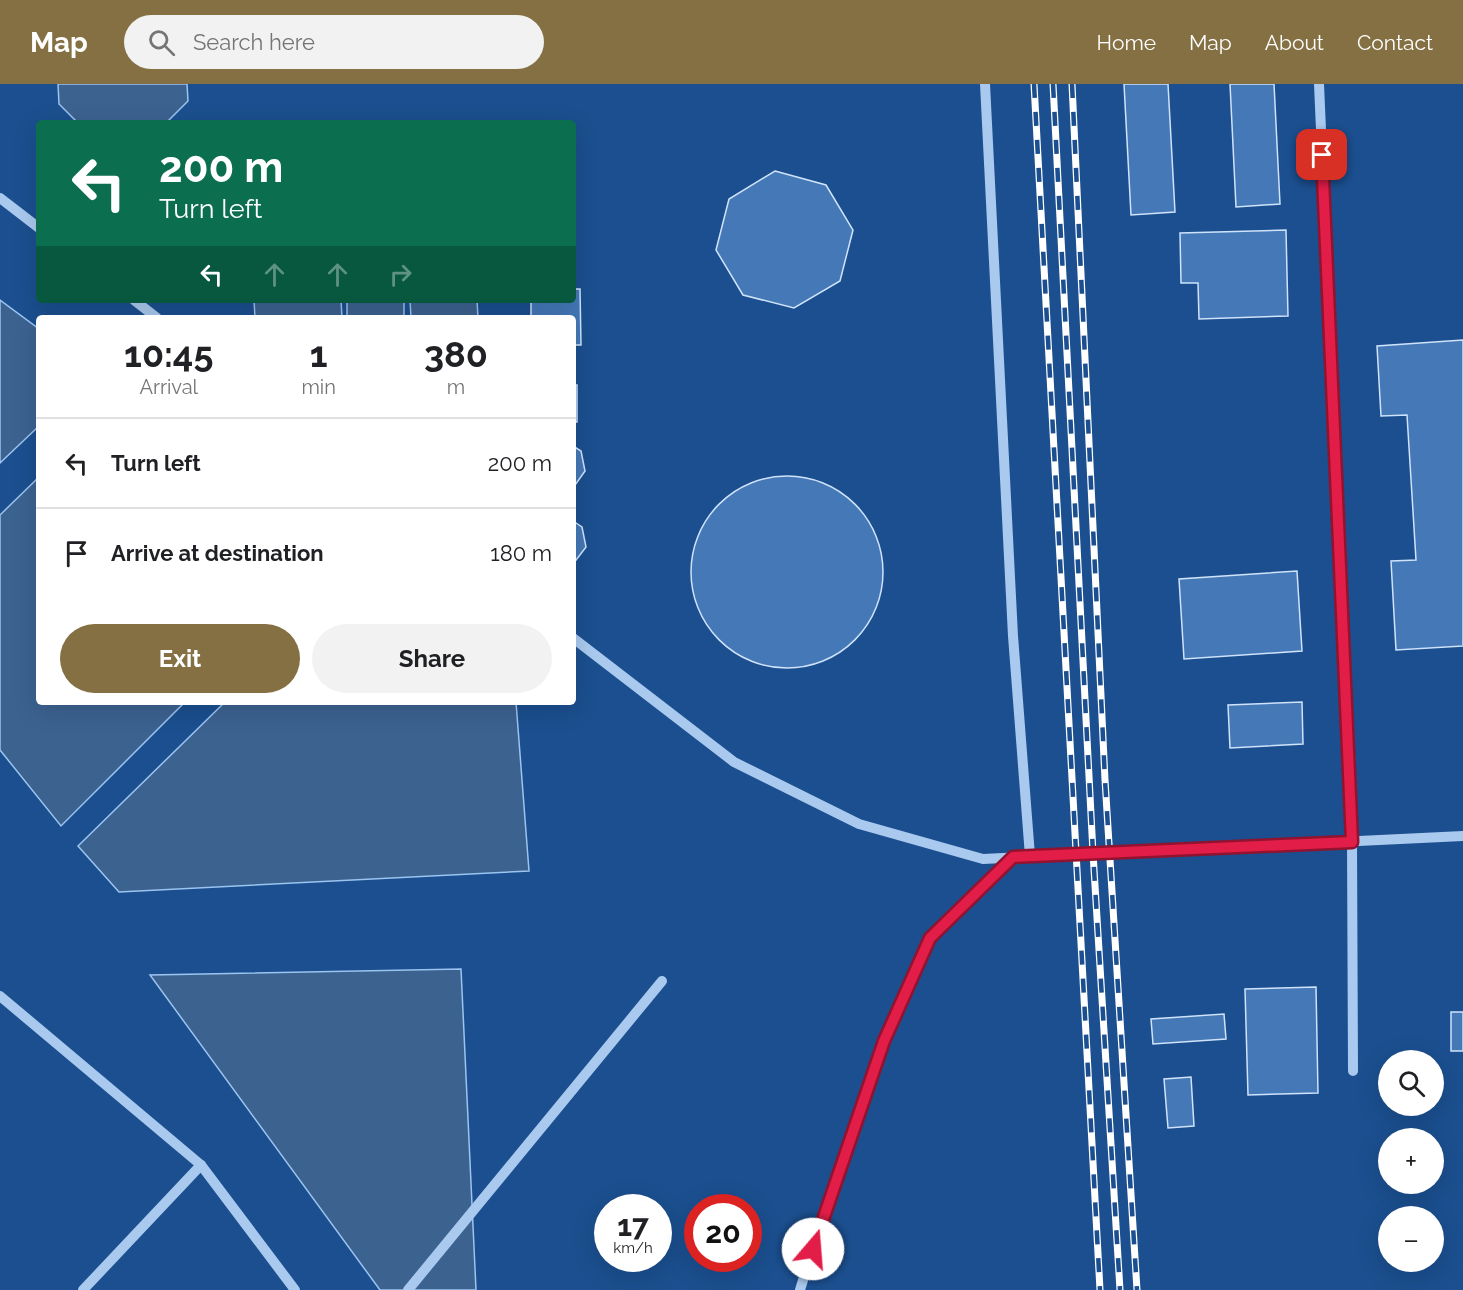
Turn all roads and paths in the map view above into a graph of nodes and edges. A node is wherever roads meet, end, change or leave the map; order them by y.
1 (985, 84) edge
2 (1319, 84) edge
3 (0, 198) edge
4 (36, 226) edge
5 (138, 303) edge
6 (154, 315) edge
7 (576, 640) edge
8 (1463, 836) edge
9 (1352, 842) junction
10 (1030, 856) junction
11 (1013, 857) junction
12 (662, 981) dead end
13 (0, 996) edge
14 (1353, 1071) dead end
15 (201, 1165) junction
16 (83, 1290) edge
17 (295, 1290) edge
18 (408, 1290) edge
19 (800, 1290) edge

1 - 10 street
2 - 9 street
3 - 4 street
5 - 6 street
7 - 11 street
8 - 9 street
9 - 10 street
9 - 14 street
10 - 11 street
11 - 19 street
12 - 18 street
13 - 15 street
15 - 16 street
15 - 17 street

